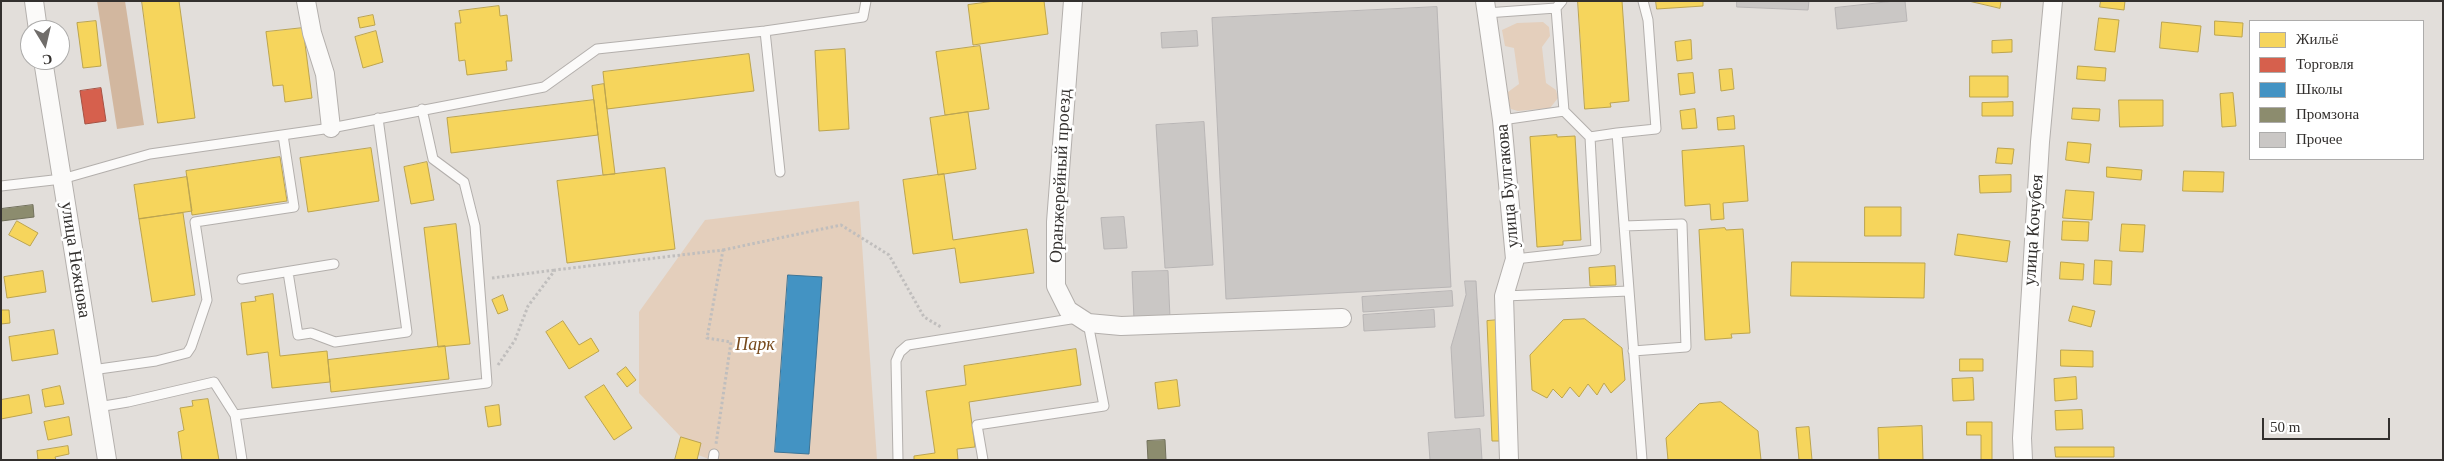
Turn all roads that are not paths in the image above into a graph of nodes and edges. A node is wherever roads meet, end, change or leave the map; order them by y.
1 (34, 1) edge
2 (306, 1) edge
3 (866, 1) edge
4 (1072, 1) edge
5 (1643, 1) edge
6 (2052, 1) edge
7 (1559, 5) edge
8 (1486, 7) edge
9 (37, 20) edge
10 (765, 31) junction
11 (45, 70) edge
12 (422, 109) junction
13 (1564, 110) junction
14 (378, 118) junction
15 (1502, 120) junction
16 (331, 128) junction
17 (1617, 133) junction
18 (283, 135) junction
19 (1590, 137) junction
20 (780, 172) dead end
21 (62, 179) junction
22 (1, 186) edge
23 (1624, 226) junction
24 (1514, 260) junction
25 (334, 264) dead end
26 (288, 272) junction
27 (242, 280) dead end
28 (1629, 290) junction
29 (1504, 296) junction
30 (1342, 318) dead end
31 (1084, 320) junction
32 (1633, 351) junction
33 (92, 370) junction
34 (98, 407) junction
35 (235, 415) junction
36 (107, 460) edge
37 (242, 460) edge
38 (898, 460) edge
39 (983, 460) edge
40 (1509, 460) edge
41 (1642, 460) edge
42 (2023, 460) edge

1 - 9 street
2 - 16 street
3 - 10 lane
4 - 31 street, Оранжерейный проезд
5 - 17 lane
6 - 42 street, улица Кочубея
7 - 8 lane
7 - 13 lane
8 - 15 street, улица Булгакова
10 - 12 lane
10 - 20 lane
11 - 21 street, улица Нежнова
12 - 14 lane
12 - 35 lane
13 - 15 lane
13 - 19 lane
14 - 16 lane
14 - 26 lane
15 - 24 street, улица Булгакова
16 - 18 lane
17 - 19 lane
17 - 23 lane
18 - 21 lane
18 - 33 lane
19 - 24 lane
21 - 22 lane
21 - 33 street, улица Нежнова
23 - 28 lane
23 - 32 lane
24 - 29 street, улица Булгакова
25 - 26 lane
26 - 27 lane
28 - 29 lane
28 - 32 lane
29 - 40 street, улица Булгакова
30 - 31 street
31 - 38 lane
31 - 39 lane
32 - 41 lane
33 - 34 street, улица Нежнова
34 - 35 lane
34 - 36 street, улица Нежнова
35 - 37 lane

